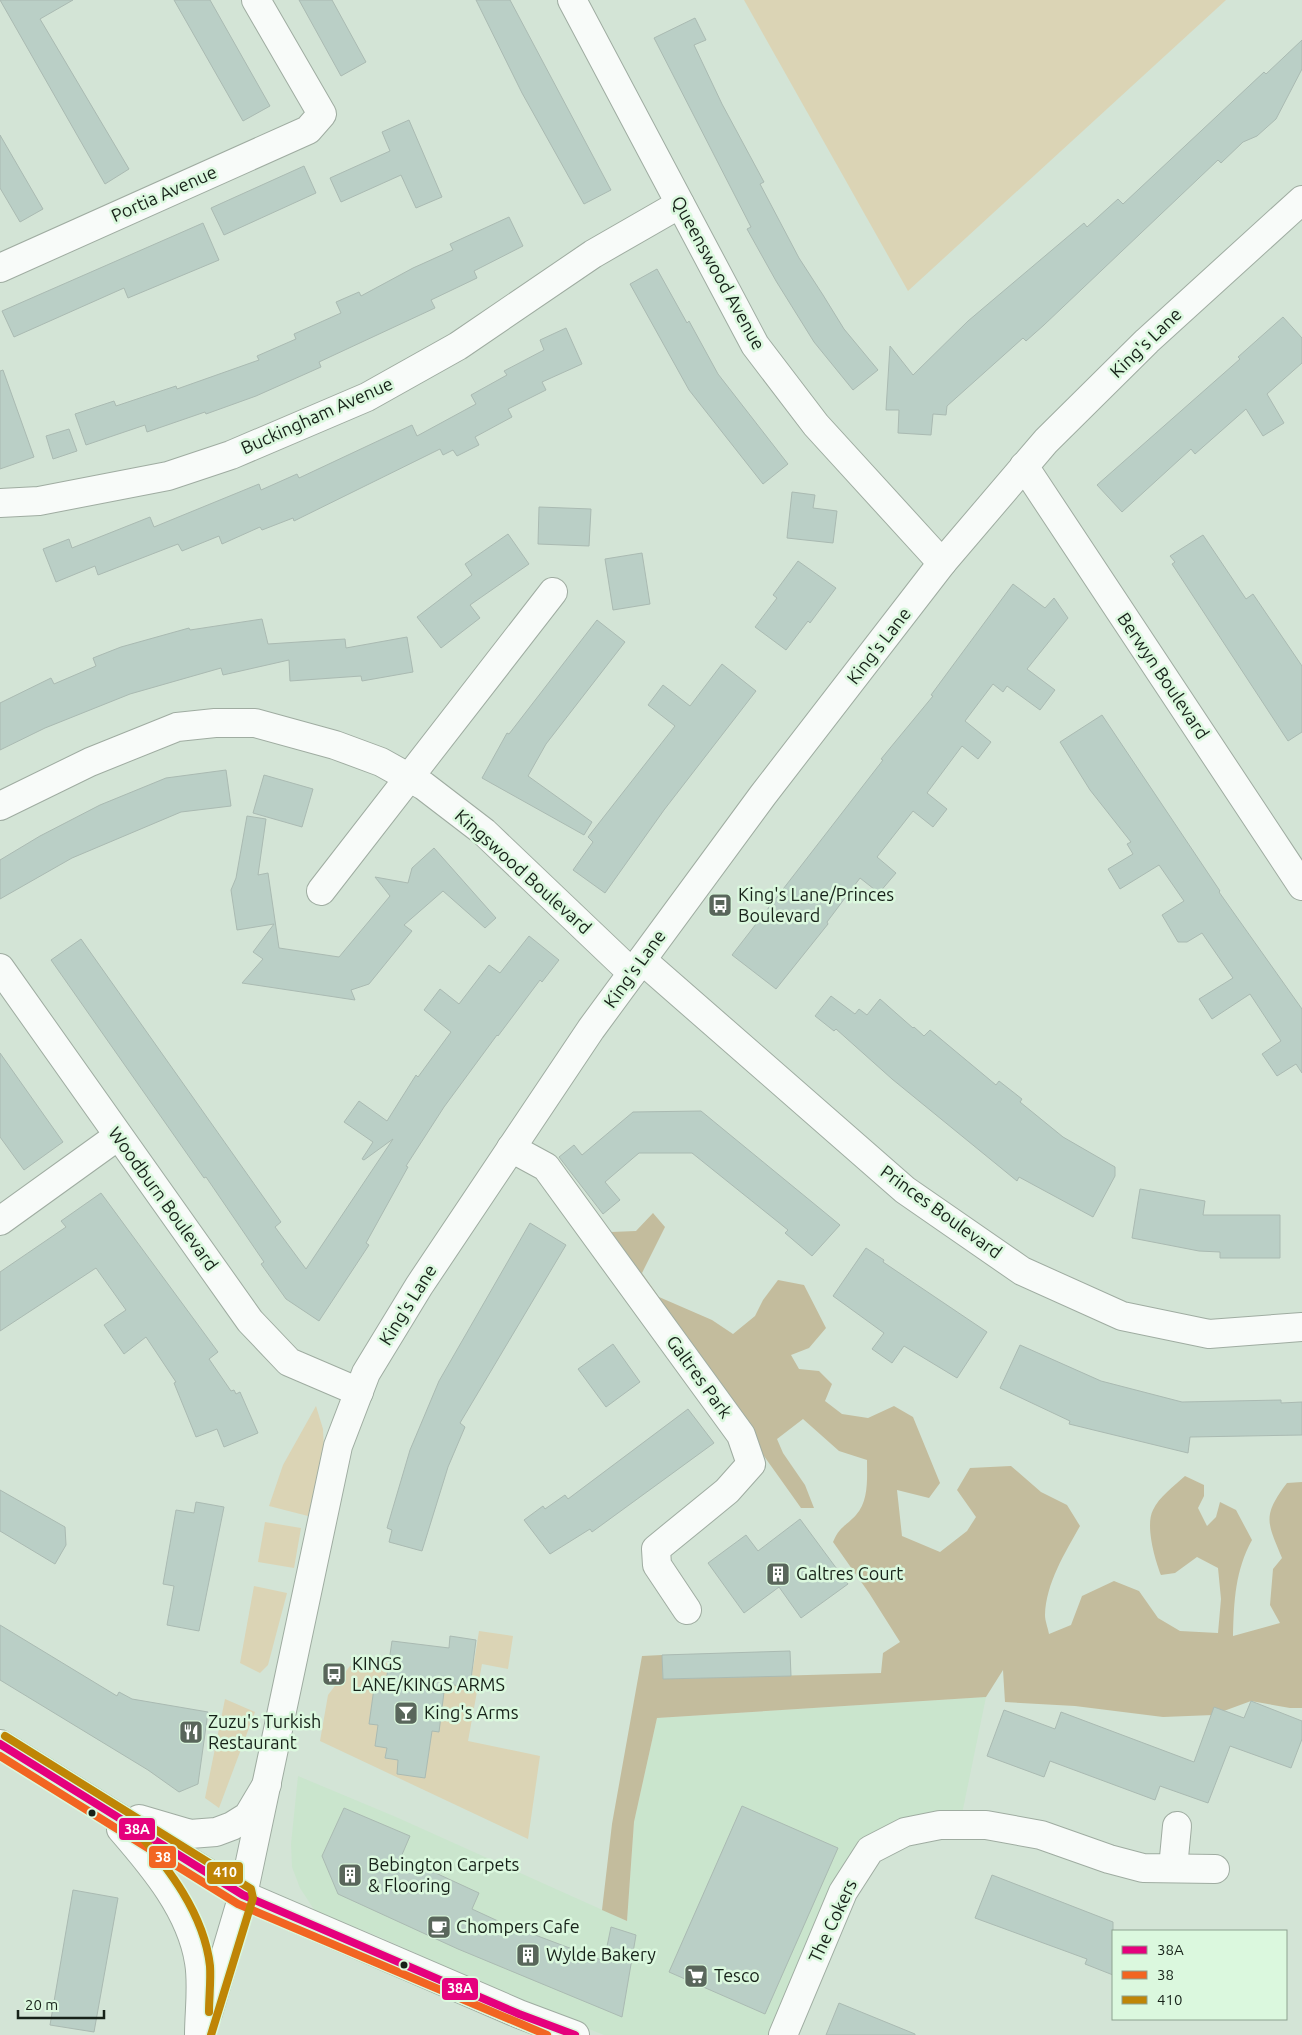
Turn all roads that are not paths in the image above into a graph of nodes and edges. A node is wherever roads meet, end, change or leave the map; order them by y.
1 (256, 0) edge
2 (572, 0) edge
3 (680, 204) junction
4 (1298, 213) edge
5 (0, 268) edge
6 (1024, 466) junction
7 (0, 503) edge
8 (942, 564) junction
9 (553, 592) dead end
10 (410, 776) junction
11 (0, 806) edge
12 (1302, 886) edge
13 (322, 890) dead end
14 (637, 966) junction
15 (0, 968) edge
16 (118, 1136) junction
17 (511, 1148) junction
18 (0, 1221) edge
19 (1302, 1327) edge
20 (359, 1392) junction
21 (687, 1610) dead end
22 (0, 1744) edge
23 (267, 1784) junction
24 (102, 1807) junction
25 (1177, 1826) dead end
26 (1173, 1868) junction
27 (1215, 1869) dead end
28 (243, 1894) junction
29 (200, 2035) edge
30 (575, 2035) edge
31 (783, 2035) edge

1 - 5 street, Portia Avenue
2 - 3 street, Queenswood Avenue
3 - 7 street, Buckingham Avenue
3 - 8 street, Queenswood Avenue
4 - 6 street, King's Lane
6 - 8 street, King's Lane
6 - 12 street, Berwyn Boulevard
8 - 14 street, King's Lane
9 - 10 street
10 - 11 street, Kingswood Boulevard
10 - 13 street
10 - 14 street, Kingswood Boulevard
14 - 17 street, King's Lane
14 - 19 street, Princes Boulevard
15 - 16 street, Woodburn Boulevard
16 - 18 street
16 - 20 street, Woodburn Boulevard
17 - 20 street, King's Lane
17 - 21 street, Galtres Park
20 - 23 street, King's Lane
22 - 24 street
23 - 24 street
23 - 28 street, King's Lane
24 - 28 street
24 - 29 street
25 - 26 street
26 - 27 street, The Cokers
26 - 31 street, The Cokers
28 - 29 street, King's Lane
28 - 30 street

